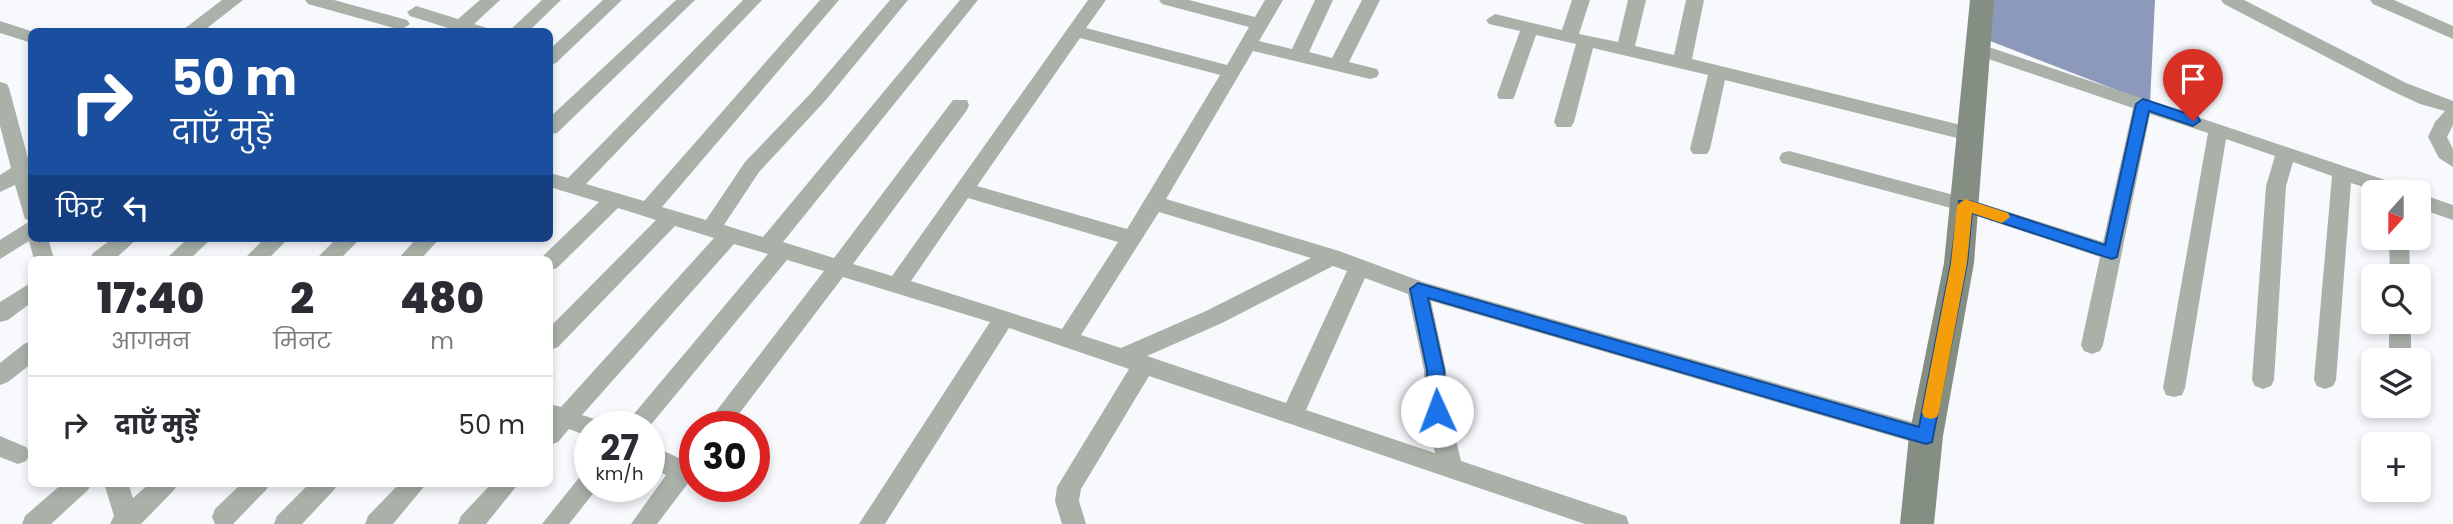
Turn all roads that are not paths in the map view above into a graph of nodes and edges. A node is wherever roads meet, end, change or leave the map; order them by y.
1 (234, 0) edge
2 (314, 0) edge
3 (430, 0) edge
4 (491, 0) edge
5 (552, 0) edge
6 (613, 0) edge
7 (686, 0) edge
8 (753, 0) edge
9 (830, 0) edge
10 (899, 0) edge
11 (969, 0) edge
12 (1097, 0) edge
13 (1168, 0) edge
14 (1275, 0) edge
15 (1324, 0) edge
16 (1371, 0) edge
17 (1581, 0) edge
18 (1637, 0) edge
19 (1695, 0) edge
20 (1982, 0) edge
21 (2230, 0) edge
22 (2379, 0) edge
23 (416, 12) junction
24 (1495, 20) dead end
25 (1260, 24) junction
26 (0, 26) edge
27 (194, 28) edge
28 (396, 28) edge
29 (456, 28) edge
30 (459, 28) edge
31 (521, 28) edge
32 (1530, 28) junction
33 (1076, 31) junction
34 (2453, 33) edge
35 (28, 36) edge
36 (1577, 39) junction
37 (1248, 44) junction
38 (1977, 49) junction
39 (1625, 50) junction
40 (553, 53) edge
41 (1298, 56) junction
42 (1682, 63) junction
43 (1338, 65) junction
44 (1718, 71) junction
45 (1231, 72) junction
46 (1370, 73) dead end
47 (0, 88) edge
48 (1506, 94) dead end
49 (2143, 104) junction
50 (960, 105) dead end
51 (2453, 107) edge
52 (2453, 114) edge
53 (1564, 122) dead end
54 (553, 125) edge
55 (2218, 129) junction
56 (1969, 134) junction
57 (23, 139) edge
58 (1700, 149) dead end
59 (2286, 152) junction
60 (1789, 158) dead end
61 (2453, 160) edge
62 (21, 171) junction
63 (2342, 171) junction
64 (2366, 180) edge
65 (553, 181) edge
66 (0, 185) edge
67 (572, 186) junction
68 (964, 190) junction
69 (28, 198) edge
70 (615, 199) junction
71 (1154, 203) junction
72 (1965, 205) junction
73 (2431, 205) edge
74 (649, 209) junction
75 (2453, 213) edge
76 (672, 216) junction
77 (28, 231) edge
78 (720, 231) junction
79 (1132, 238) junction
80 (123, 242) edge
81 (197, 242) edge
82 (274, 242) edge
83 (346, 242) edge
84 (426, 242) edge
85 (776, 248) junction
86 (0, 251) edge
87 (2112, 253) junction
88 (104, 256) edge
89 (180, 256) edge
90 (258, 256) edge
91 (330, 256) edge
92 (411, 256) edge
93 (1332, 257) junction
94 (553, 259) edge
95 (838, 267) junction
96 (1359, 267) junction
97 (897, 285) junction
98 (1418, 289) junction
99 (28, 293) edge
100 (0, 314) edge
101 (1004, 318) junction
102 (553, 338) edge
103 (1068, 339) junction
104 (2092, 345) dead end
105 (28, 353) edge
106 (1133, 361) junction
107 (0, 376) edge
108 (2263, 380) dead end
109 (2325, 380) dead end
110 (2174, 388) dead end
111 (648, 411) edge
112 (728, 411) edge
113 (1293, 415) junction
114 (555, 422) edge
115 (574, 425) edge
116 (1926, 436) junction
117 (1451, 468) junction
118 (679, 476) edge
119 (76, 487) edge
120 (117, 487) edge
121 (162, 487) edge
122 (254, 487) edge
123 (322, 487) edge
124 (411, 487) edge
125 (503, 487) edge
126 (574, 500) edge
127 (224, 517) dead end
128 (126, 522) edge
129 (34, 524) edge
130 (286, 524) edge
131 (377, 524) edge
132 (470, 524) edge
133 (554, 524) edge
134 (643, 524) edge
135 (871, 524) edge
136 (1074, 524) edge
137 (1617, 524) edge
138 (1917, 524) edge

1 - 27 street
2 - 28 street
3 - 23 street
4 - 30 street
5 - 31 street
6 - 40 street
7 - 54 street
8 - 67 street
9 - 74 street
10 - 78 street
11 - 85 street
12 - 33 street
13 - 25 street
14 - 25 street
15 - 41 street
16 - 43 street
17 - 36 street
18 - 39 street
19 - 42 street
20 - 38 street
21 - 51 street
22 - 34 street
23 - 28 street
23 - 29 street
24 - 32 street
25 - 37 street
26 - 35 street
32 - 36 street
32 - 48 street
33 - 45 street
33 - 68 street
36 - 39 street
36 - 53 street
37 - 41 street
37 - 45 street
38 - 49 street
38 - 56 street
39 - 42 street
41 - 43 street
42 - 44 street
43 - 46 street
44 - 56 street
44 - 58 street
45 - 71 street
47 - 57 street
49 - 55 street
49 - 87 street
50 - 95 street
52 - 61 street
55 - 59 street
55 - 110 street
56 - 72 street
57 - 62 street
59 - 63 street
59 - 108 street
60 - 72 street
62 - 66 street
62 - 69 street
63 - 64 street
63 - 109 street
65 - 67 street
67 - 70 street
68 - 79 street
68 - 97 street
70 - 74 street
70 - 94 street
71 - 79 street
71 - 93 street
72 - 87 street
72 - 116 street
73 - 75 street
74 - 76 street
76 - 78 street
76 - 102 street
77 - 86 street
78 - 85 street
78 - 114 street
79 - 103 street
80 - 88 street
81 - 89 street
82 - 90 street
83 - 91 street
84 - 92 street
85 - 95 street
85 - 111 street
87 - 104 street
93 - 96 street
93 - 106 street
95 - 97 street
95 - 112 street
96 - 98 street
96 - 113 street
97 - 101 street
98 - 116 street
98 - 117 street
99 - 100 street
101 - 103 street
101 - 135 street
103 - 106 street
105 - 107 street
106 - 113 street
106 - 136 street
113 - 117 street
114 - 115 street
116 - 138 street
117 - 137 street
118 - 134 street
119 - 129 street
120 - 128 street
121 - 128 street
122 - 127 street
123 - 130 street
124 - 131 street
125 - 132 street
126 - 133 street

